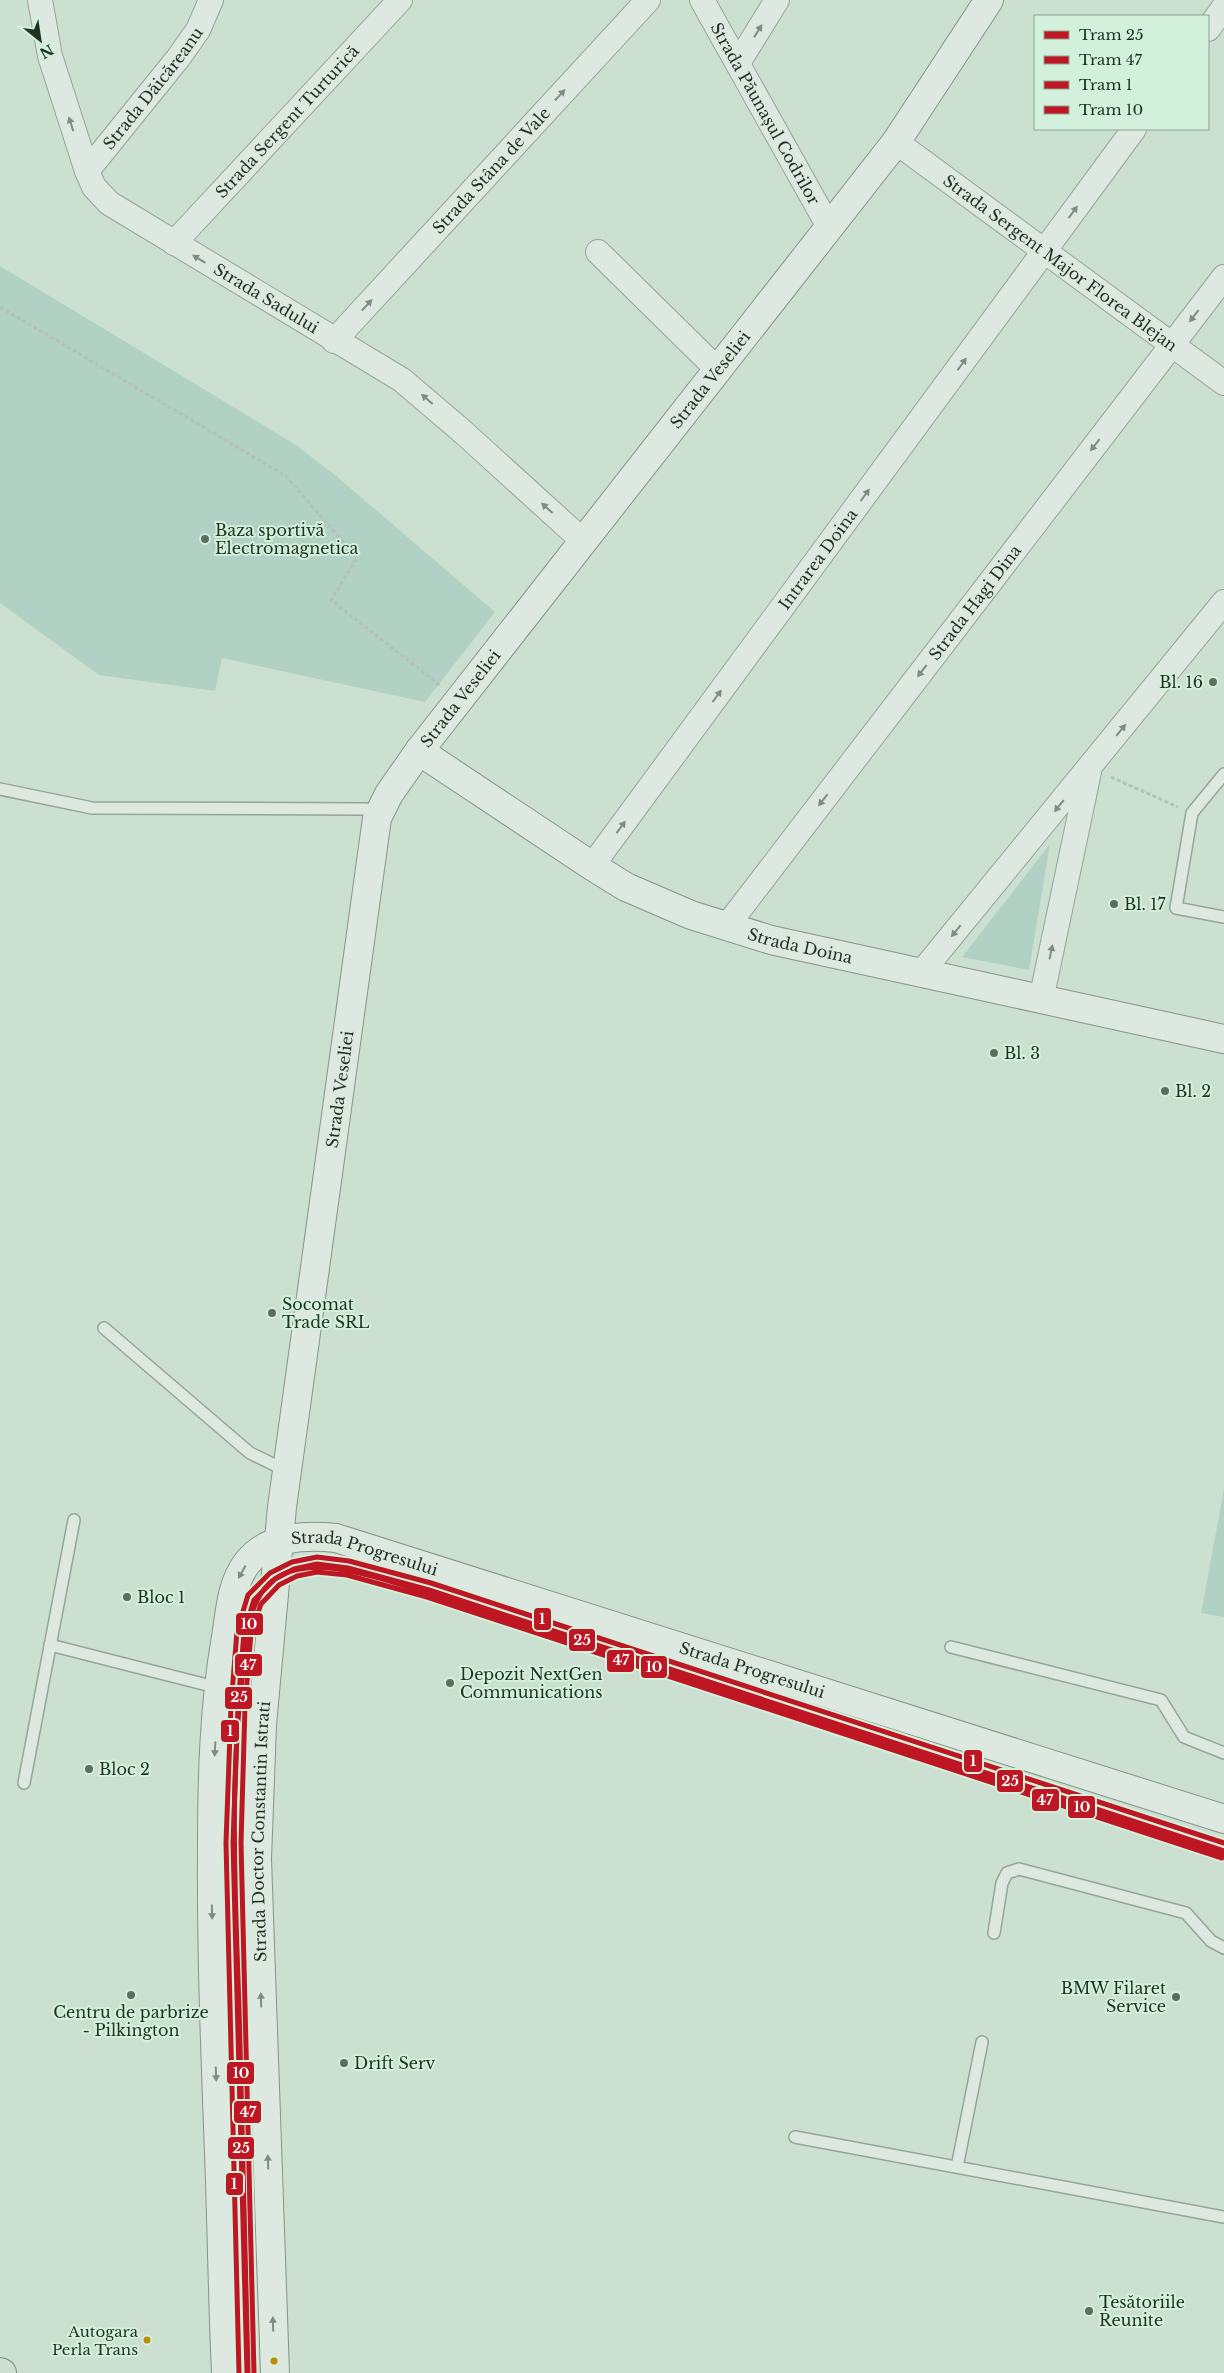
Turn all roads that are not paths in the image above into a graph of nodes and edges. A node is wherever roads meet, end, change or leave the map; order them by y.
1 (40, 0) edge
2 (211, 0) edge
3 (400, 0) edge
4 (648, 0) edge
5 (702, 0) edge
6 (778, 0) edge
7 (989, 0) edge
8 (1224, 7) edge
9 (1209, 28) edge
10 (738, 62) junction
11 (1133, 130) edge
12 (896, 142) junction
13 (87, 170) junction
14 (829, 227) junction
15 (174, 243) junction
16 (1044, 251) junction
17 (598, 252) dead end
18 (1224, 277) edge
19 (334, 340) junction
20 (1172, 345) junction
21 (717, 369) junction
22 (1224, 383) edge
23 (583, 541) junction
24 (1224, 602) edge
25 (419, 751) junction
26 (1090, 768) junction
27 (1224, 774) edge
28 (0, 789) edge
29 (380, 811) junction
30 (592, 866) junction
31 (1224, 917) edge
32 (726, 927) junction
33 (921, 973) junction
34 (1041, 1000) junction
35 (1224, 1039) edge
36 (104, 1328) dead end
37 (287, 1471) junction
38 (74, 1520) dead end
39 (278, 1542) junction
40 (50, 1645) junction
41 (952, 1647) dead end
42 (219, 1688) junction
43 (1224, 1754) edge
44 (24, 1783) dead end
45 (1224, 1819) edge
46 (994, 1932) dead end
47 (1224, 1948) edge
48 (982, 2042) dead end
49 (795, 2137) dead end
50 (957, 2167) junction
51 (1224, 2217) edge
52 (226, 2373) edge
53 (275, 2373) edge

13 -> 1 street, Strada Sadului
2 - 13 street, Strada Dăicăreanu
3 - 15 street, Strada Sergent Turturică
19 -> 4 street, Strada Stâna de Vale
5 - 10 street, Strada Păunașul Codrilor
10 -> 6 street
7 - 12 main road, Strada Veseliei
8 - 9 street
10 - 14 street, Strada Păunașul Codrilor
16 -> 11 street, Intrarea Doina
12 - 14 main road, Strada Veseliei
12 - 16 street, Strada Sergent Major Florea Blejan
13 - 15 street, Strada Sadului
14 - 21 main road, Strada Veseliei
19 -> 15 street, Strada Sadului
16 - 20 street, Strada Sergent Major Florea Blejan
30 -> 16 street, Intrarea Doina
17 - 21 street
18 -> 20 street, Strada Hagi Dina
23 -> 19 street, Strada Sadului
20 - 22 street, Strada Sergent Major Florea Blejan
20 -> 32 street, Strada Hagi Dina
21 - 23 main road, Strada Veseliei
23 - 25 main road, Strada Veseliei
26 -> 24 street
25 - 29 main road, Strada Veseliei
25 - 30 main road, Strada Doina
26 -> 33 street
34 -> 26 street
27 - 31 lane
28 - 29 lane
29 - 37 main road, Strada Veseliei
30 - 32 main road, Strada Doina
32 - 33 main road, Strada Doina
33 - 34 main road, Strada Doina
34 - 35 main road, Strada Doina
36 - 37 lane
37 - 39 main road, Strada Veseliei
38 - 40 lane
39 -> 42 main road
39 - 45 main road, Strada Progresului
53 -> 39 main road, Strada Doctor Constantin Istrati
40 - 42 lane
40 - 44 lane
41 - 43 lane
42 -> 52 main road
46 - 47 lane
48 - 50 lane
49 - 50 lane
50 - 51 lane

